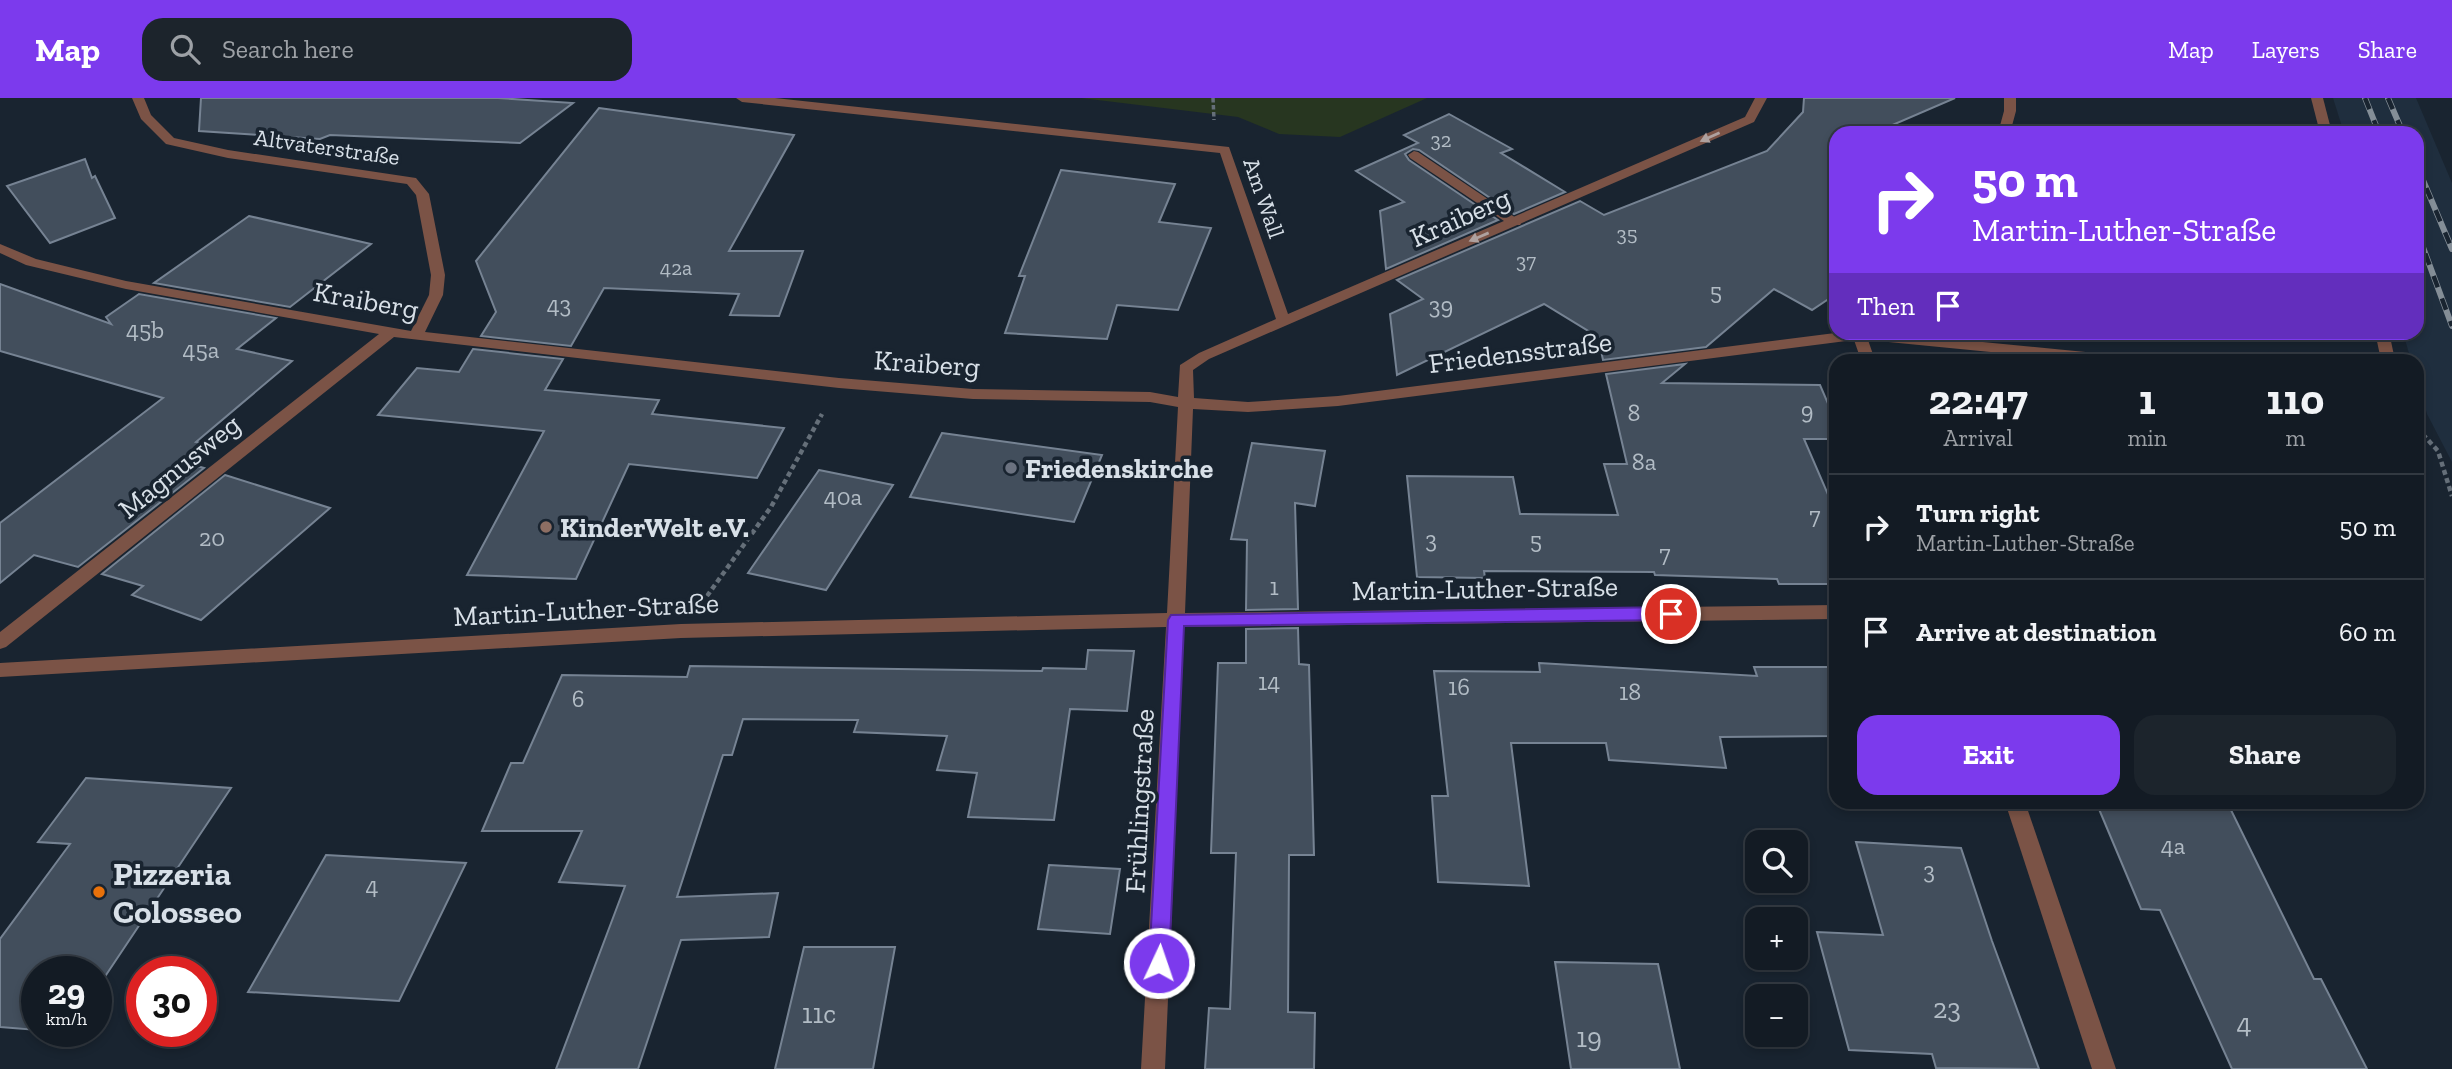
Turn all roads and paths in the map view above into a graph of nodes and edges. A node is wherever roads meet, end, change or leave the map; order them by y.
1 (138, 98) edge
2 (742, 98) edge
3 (1761, 98) edge
4 (2010, 98) edge
5 (2316, 98) edge
6 (2005, 126) edge
7 (2324, 126) edge
8 (1414, 155) dead end
9 (1515, 222) junction
10 (0, 248) edge
11 (1284, 322) junction
12 (392, 331) junction
13 (416, 336) junction
14 (1829, 338) edge
15 (1919, 340) edge
16 (2057, 354) edge
17 (839, 383) junction
18 (1186, 402) junction
19 (2424, 436) edge
20 (2452, 496) edge
21 (1829, 612) edge
22 (1176, 620) junction
23 (681, 631) junction
24 (0, 642) edge
25 (0, 670) edge
26 (2017, 809) edge
27 (1153, 1069) edge
28 (2104, 1069) edge

1 - 13 street, Altvaterstraße
2 - 11 street, Am Wall
3 -> 9 street, Kraiberg
4 - 6 street
5 - 7 street
8 - 9 street
9 -> 11 street, Kraiberg
10 - 12 street, Kraiberg
11 - 18 street, Kraiberg
12 - 13 street, Kraiberg
12 - 24 street, Magnusweg
13 - 17 street, Kraiberg
14 - 18 street, Friedensstraße
15 - 16 street, Friedensstraße
17 - 18 street, Kraiberg
17 - 23 path
18 - 22 street
19 - 20 path
21 - 22 street, Martin-Luther-Straße
22 - 23 street, Martin-Luther-Straße
22 - 27 street, Frühlingstraße
23 - 25 street, Martin-Luther-Straße
26 - 28 street

